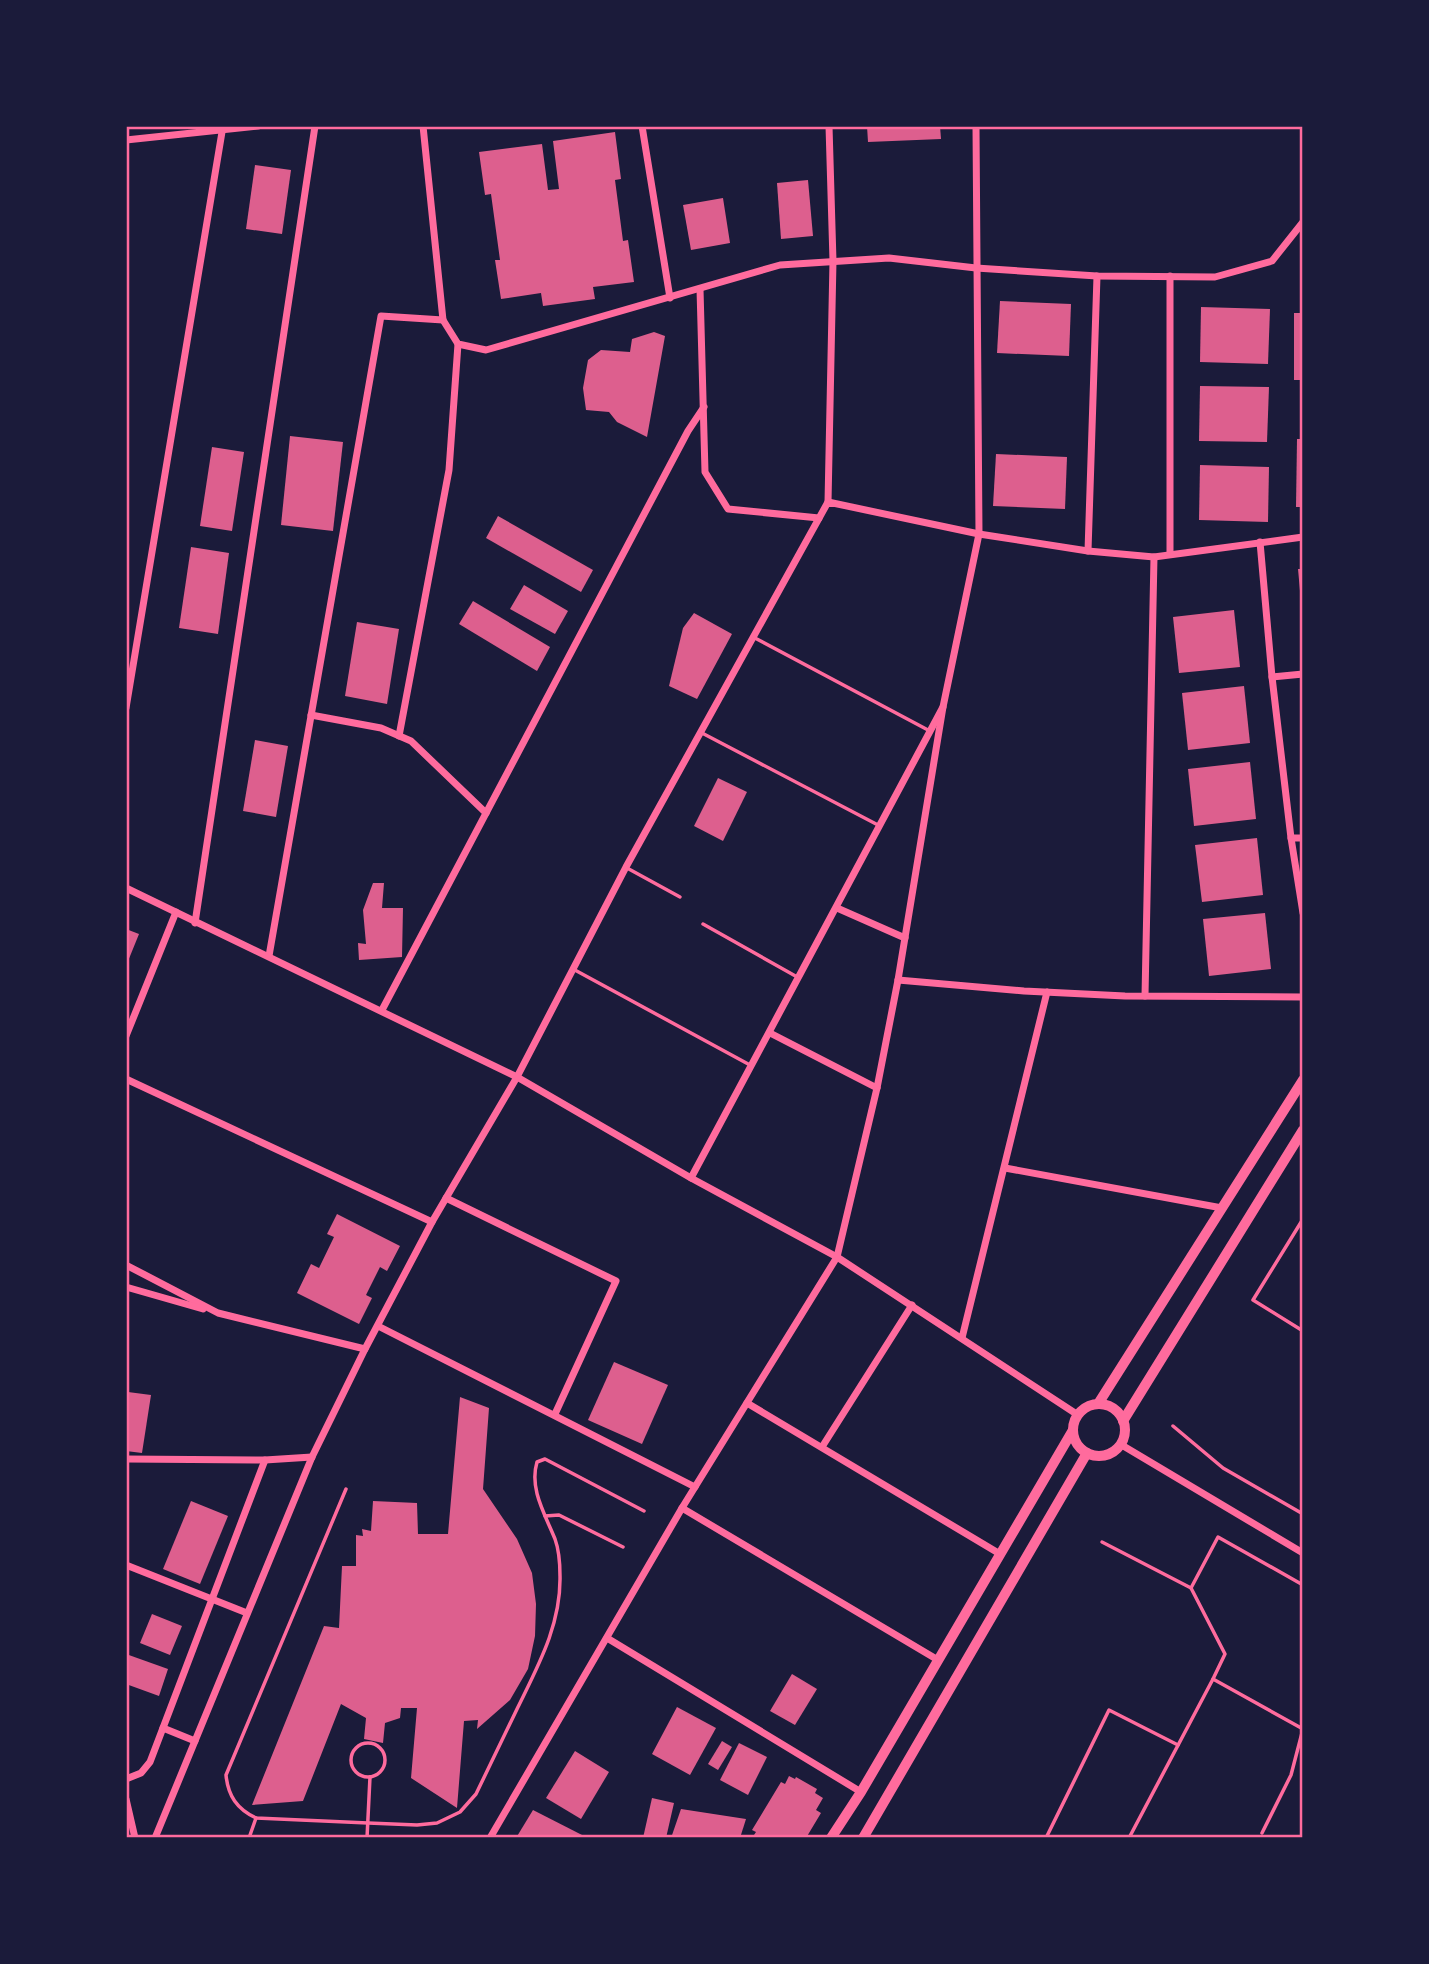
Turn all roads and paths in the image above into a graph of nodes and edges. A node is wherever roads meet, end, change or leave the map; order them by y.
1 (258, 126) edge
2 (315, 126) edge
3 (423, 126) edge
4 (642, 126) edge
5 (829, 126) edge
6 (976, 126) edge
7 (223, 128) edge
8 (126, 141) edge
9 (1303, 222) edge
10 (833, 261) junction
11 (976, 268) junction
12 (1097, 276) junction
13 (1170, 276) junction
14 (700, 289) junction
15 (670, 298) junction
16 (443, 320) junction
17 (458, 344) junction
18 (704, 407) junction
19 (828, 502) junction
20 (819, 518) junction
21 (979, 534) junction
22 (1303, 537) edge
23 (1260, 542) junction
24 (1088, 551) junction
25 (1170, 554) junction
26 (1154, 557) junction
27 (753, 637) junction
28 (1303, 674) edge
29 (1272, 677) junction
30 (943, 707) junction
31 (126, 708) edge
32 (311, 715) junction
33 (930, 732) junction
34 (701, 733) junction
35 (399, 736) junction
36 (486, 813) junction
37 (880, 826) junction
38 (1291, 838) junction
39 (1303, 838) edge
40 (625, 867) junction
41 (126, 888) edge
42 (680, 897) dead end
43 (837, 908) junction
44 (176, 912) junction
45 (1303, 913) edge
46 (195, 923) junction
47 (703, 924) dead end
48 (905, 939) junction
49 (269, 956) junction
50 (573, 969) junction
51 (799, 978) junction
52 (898, 980) junction
53 (1047, 992) junction
54 (1145, 996) junction
55 (1303, 997) edge
56 (382, 1010) junction
57 (770, 1033) junction
58 (126, 1036) edge
59 (752, 1066) junction
60 (517, 1077) junction
61 (126, 1079) edge
62 (1303, 1080) edge
63 (877, 1088) junction
64 (1303, 1130) edge
65 (1004, 1168) junction
66 (691, 1178) junction
67 (446, 1198) junction
68 (1222, 1208) junction
69 (1303, 1219) edge
70 (432, 1222) junction
71 (837, 1257) junction
72 (126, 1265) edge
73 (126, 1287) edge
74 (912, 1305) junction
75 (218, 1313) junction
76 (378, 1326) junction
77 (1303, 1331) edge
78 (962, 1338) junction
79 (365, 1349) junction
80 (747, 1403) junction
81 (1098, 1404) junction
82 (555, 1414) junction
83 (1078, 1415) junction
84 (1123, 1421) junction
85 (1173, 1426) dead end
86 (1073, 1430) junction
87 (1121, 1444) junction
88 (822, 1447) junction
89 (1087, 1453) junction
90 (312, 1457) junction
91 (126, 1459) edge
92 (265, 1460) junction
93 (695, 1487) junction
94 (346, 1489) dead end
95 (682, 1508) junction
96 (644, 1511) dead end
97 (1303, 1514) edge
98 (545, 1516) junction
99 (1102, 1542) dead end
100 (623, 1547) dead end
101 (1303, 1553) edge
102 (1000, 1554) junction
103 (126, 1565) edge
104 (1303, 1586) edge
105 (1191, 1588) junction
106 (212, 1599) junction
107 (247, 1613) junction
108 (607, 1638) junction
109 (937, 1660) junction
110 (1213, 1679) junction
111 (163, 1728) junction
112 (1303, 1729) edge
113 (195, 1741) junction
114 (1178, 1745) junction
115 (370, 1777) junction
116 (126, 1779) edge
117 (861, 1792) junction
118 (126, 1799) edge
119 (256, 1818) junction
120 (368, 1823) junction
121 (1262, 1833) dead end
122 (135, 1838) edge
123 (155, 1838) edge
124 (249, 1838) edge
125 (367, 1838) edge
126 (490, 1838) edge
127 (831, 1838) edge
128 (863, 1838) edge
129 (1046, 1838) edge
130 (1129, 1838) edge

1 - 7 street
2 - 46 street
3 - 16 street
4 - 15 street
5 - 10 street
6 - 11 street
7 - 8 street
7 - 31 street
9 - 13 street
10 - 11 street
10 - 14 street
10 - 19 street
11 - 12 street
11 - 21 street
12 - 13 street
12 - 24 street
13 - 25 street
14 - 15 street
14 - 18 street
15 - 17 street
16 - 17 street
16 - 32 street
17 - 35 street
18 - 20 street
18 - 36 street
19 - 20 street
19 - 21 street
20 - 27 street
21 - 24 street
21 - 30 street
22 - 23 street
23 - 25 street
23 - 29 street
24 - 26 street
25 - 26 street
26 - 54 street
27 - 33 lane
27 - 34 street
28 - 29 street
29 - 38 street
30 - 33 street
30 - 48 street
32 - 35 street
32 - 49 street
33 - 37 street
34 - 37 lane
34 - 40 street
35 - 36 street
36 - 56 street
37 - 43 street
38 - 39 street
38 - 45 street
40 - 42 lane
40 - 50 street
41 - 44 street
43 - 48 street
43 - 51 street
44 - 46 street
44 - 58 street
46 - 49 street
47 - 51 lane
48 - 52 street
49 - 56 street
50 - 59 lane
50 - 60 street
51 - 57 street
52 - 53 street
52 - 63 street
53 - 54 street
53 - 65 street
54 - 55 street
56 - 60 street
57 - 59 street
57 - 63 street
59 - 66 street
60 - 66 street
60 - 67 street
61 - 70 street
62 - 68 main road
63 - 71 street
64 - 84 main road
65 - 68 street
65 - 78 street
66 - 71 street
67 - 70 street
67 - 82 street
68 - 81 main road
69 - 77 lane
70 - 76 street
71 - 74 street
71 - 80 street
72 - 75 street
73 - 75 street
74 - 78 street
74 - 88 street
75 - 79 street
76 - 79 street
76 - 82 street
78 - 83 street
79 - 90 street
80 - 88 street
80 - 93 street
81 - 83 main road
81 - 84 main road
82 - 93 street
83 - 86 main road
84 - 87 main road
85 - 97 lane
86 - 89 main road
86 - 102 main road
87 - 89 main road
87 - 101 street
88 - 102 street
89 - 128 main road
90 - 92 street
90 - 107 street
91 - 92 street
92 - 106 street
93 - 95 street
94 - 119 lane
95 - 108 street
95 - 109 street
96 - 98 lane
98 - 100 lane
98 - 120 lane
99 - 105 lane
102 - 109 main road
103 - 106 street
104 - 105 lane
105 - 110 lane
106 - 107 street
106 - 111 street
107 - 113 street
108 - 117 street
108 - 126 street
109 - 117 main road
110 - 112 lane
110 - 114 lane
111 - 113 street
111 - 116 street
112 - 121 lane
113 - 123 street
114 - 129 lane
114 - 130 lane
115 - 115 lane
115 - 120 lane
117 - 127 main road
118 - 122 street
119 - 120 lane
119 - 124 lane
120 - 125 lane

